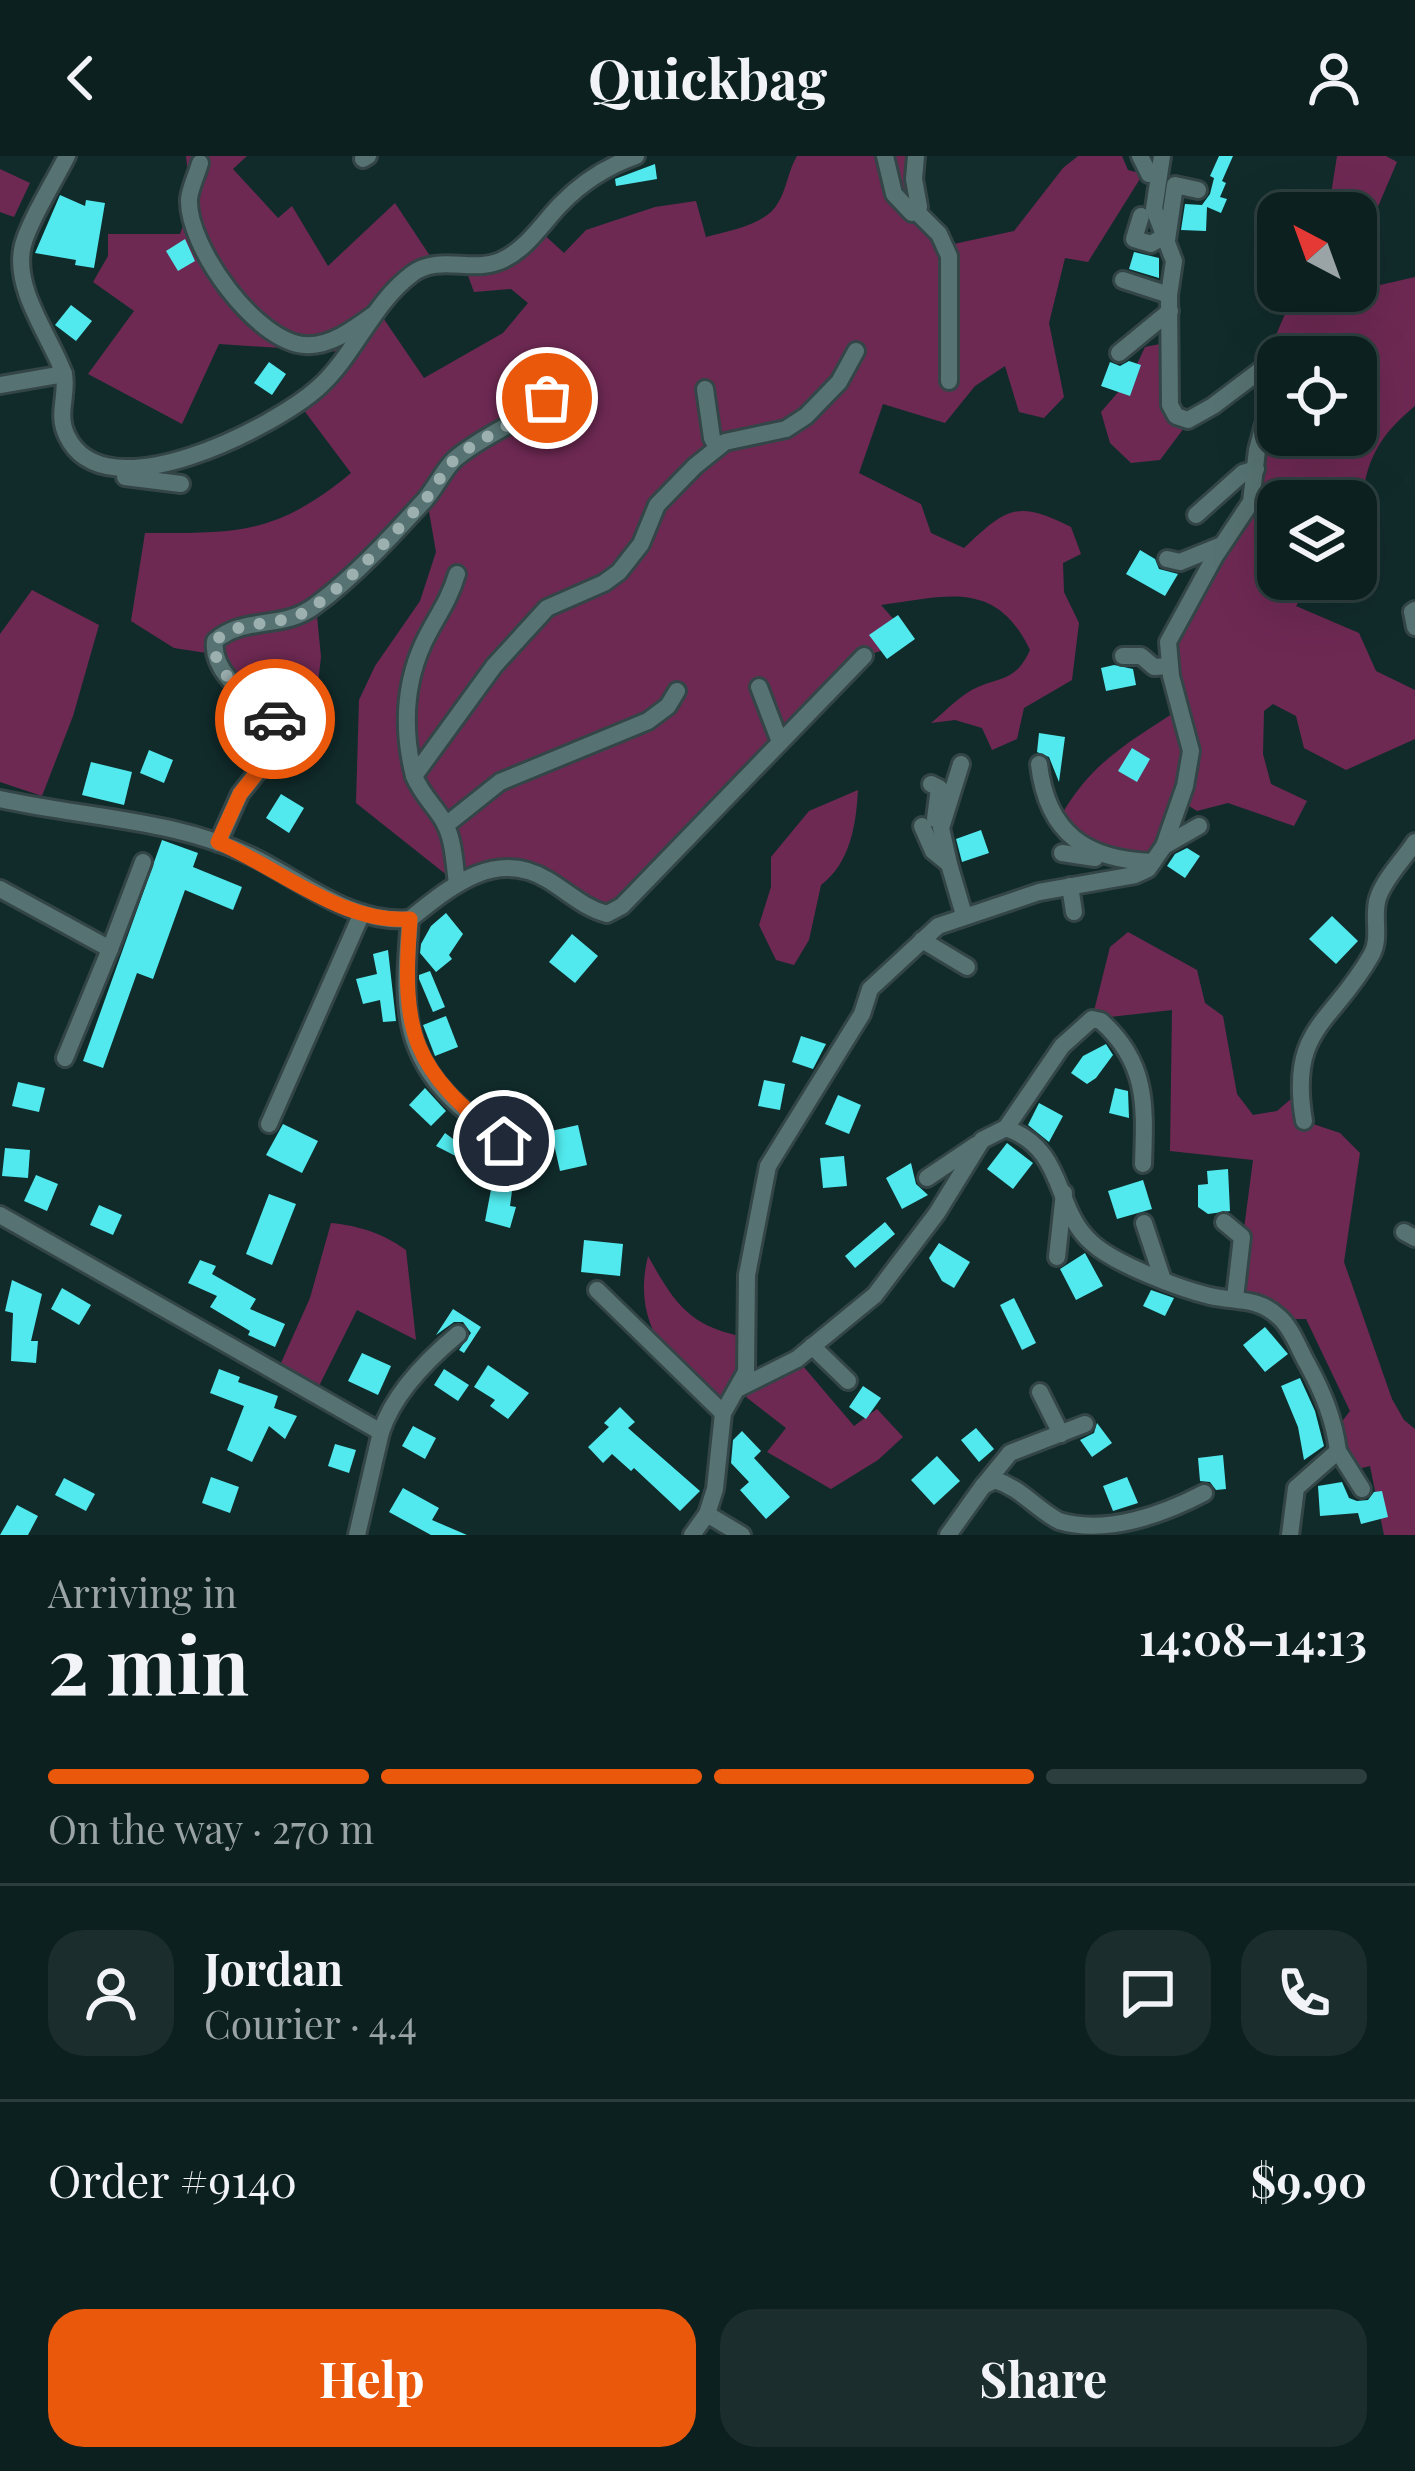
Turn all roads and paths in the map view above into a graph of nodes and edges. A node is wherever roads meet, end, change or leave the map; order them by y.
1 (67, 156) edge
2 (636, 156) edge
3 (885, 156) edge
4 (916, 156) edge
5 (1140, 156) edge
6 (200, 164) dead end
7 (1160, 165) edge
8 (1198, 190) dead end
9 (917, 212) junction
10 (1141, 216) dead end
11 (1166, 239) junction
12 (1123, 280) dead end
13 (1170, 303) junction
14 (379, 311) junction
15 (856, 351) dead end
16 (1119, 353) dead end
17 (64, 374) junction
18 (949, 381) dead end
19 (0, 385) edge
20 (705, 389) dead end
21 (547, 398) dead end
22 (717, 447) junction
23 (104, 465) junction
24 (1256, 469) junction
25 (181, 484) dead end
26 (1196, 514) dead end
27 (1223, 545) junction
28 (1168, 559) dead end
29 (457, 574) dead end
30 (1415, 610) edge
31 (1415, 627) edge
32 (864, 656) dead end
33 (1123, 656) dead end
34 (1170, 666) junction
35 (759, 687) dead end
36 (677, 691) dead end
37 (780, 742) junction
38 (961, 764) dead end
39 (1039, 764) dead end
40 (414, 776) junction
41 (931, 784) dead end
42 (0, 799) edge
43 (446, 825) junction
44 (922, 826) dead end
45 (1199, 826) dead end
46 (218, 842) junction
47 (941, 842) junction
48 (1415, 842) edge
49 (1164, 845) junction
50 (1062, 854) dead end
51 (1108, 858) junction
52 (143, 862) dead end
53 (1154, 862) junction
54 (949, 864) junction
55 (457, 884) junction
56 (1070, 886) junction
57 (0, 890) edge
58 (1075, 912) dead end
59 (362, 913) junction
60 (964, 915) junction
61 (410, 919) junction
62 (922, 940) junction
63 (110, 949) junction
64 (967, 967) dead end
65 (65, 1058) dead end
66 (1304, 1121) dead end
67 (269, 1124) dead end
68 (1006, 1128) junction
69 (982, 1140) junction
70 (540, 1156) dead end
71 (1143, 1164) dead end
72 (926, 1178) dead end
73 (1064, 1192) junction
74 (0, 1215) edge
75 (1224, 1222) dead end
76 (1144, 1223) dead end
77 (1057, 1257) dead end
78 (1162, 1277) junction
79 (597, 1290) dead end
80 (1235, 1298) junction
81 (458, 1334) dead end
82 (812, 1346) junction
83 (848, 1382) dead end
84 (736, 1390) junction
85 (1040, 1392) dead end
86 (723, 1413) junction
87 (1085, 1424) dead end
88 (381, 1432) junction
89 (1061, 1434) junction
90 (1338, 1451) junction
91 (983, 1486) junction
92 (1362, 1489) dead end
93 (1204, 1493) dead end
94 (707, 1514) junction
95 (357, 1535) edge
96 (692, 1535) edge
97 (742, 1535) edge
98 (948, 1535) edge
99 (1290, 1535) edge

1 - 17 street
2 - 14 street
3 - 9 street
4 - 9 street
5 - 7 street
6 - 14 street
7 - 11 street
8 - 11 street
9 - 18 street
10 - 11 street
11 - 13 street
12 - 13 street
13 - 16 street
13 - 24 street
14 - 23 street
15 - 22 street
17 - 19 street
17 - 23 street
20 - 22 street
21 - 46 street
22 - 40 street
23 - 25 street
24 - 26 street
24 - 27 street
27 - 28 street
27 - 34 street
29 - 40 street
30 - 31 street
32 - 37 street
33 - 34 street
34 - 49 street
35 - 37 street
36 - 43 street
37 - 55 street
38 - 47 street
39 - 51 street
40 - 43 street
41 - 47 street
42 - 46 street
43 - 55 street
44 - 54 street
45 - 49 street
46 - 59 street
47 - 54 street
48 - 66 street
49 - 53 street
50 - 51 street
51 - 53 street
52 - 63 street
53 - 56 street
54 - 60 street
55 - 61 street
56 - 58 street
56 - 60 street
57 - 63 street
59 - 61 street
59 - 67 street
60 - 62 street
61 - 70 street
62 - 64 street
62 - 84 street
63 - 65 street
68 - 69 street
68 - 71 street
68 - 73 street
69 - 72 street
69 - 82 street
73 - 77 street
73 - 78 street
74 - 88 street
75 - 80 street
76 - 78 street
78 - 80 street
79 - 86 street
80 - 90 street
81 - 88 street
82 - 83 street
82 - 84 street
84 - 86 street
85 - 89 street
86 - 94 street
87 - 89 street
88 - 95 street
89 - 91 street
90 - 92 street
90 - 99 street
91 - 93 street
91 - 98 street
94 - 96 street
94 - 97 street

